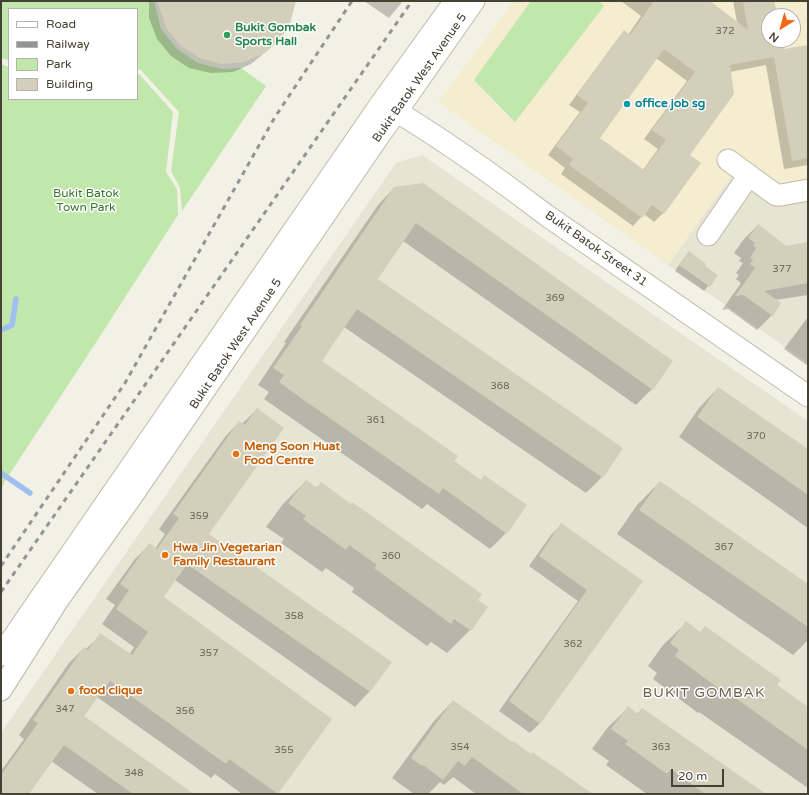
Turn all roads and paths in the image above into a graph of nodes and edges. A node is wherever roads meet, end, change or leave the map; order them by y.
1 (455, 1) edge
2 (474, 1) edge
3 (390, 107) junction
4 (728, 160) dead end
5 (749, 175) junction
6 (808, 190) edge
7 (708, 235) dead end
8 (808, 396) edge
9 (1, 655) edge
10 (1, 690) edge

1 - 3 street, Bukit Batok West Avenue 5
2 - 3 street, Bukit Batok West Avenue 5
3 - 8 street, Bukit Batok Street 31
3 - 9 street, Bukit Batok West Avenue 5
3 - 10 street, Bukit Batok West Avenue 5
4 - 5 street
5 - 6 street
5 - 7 street

